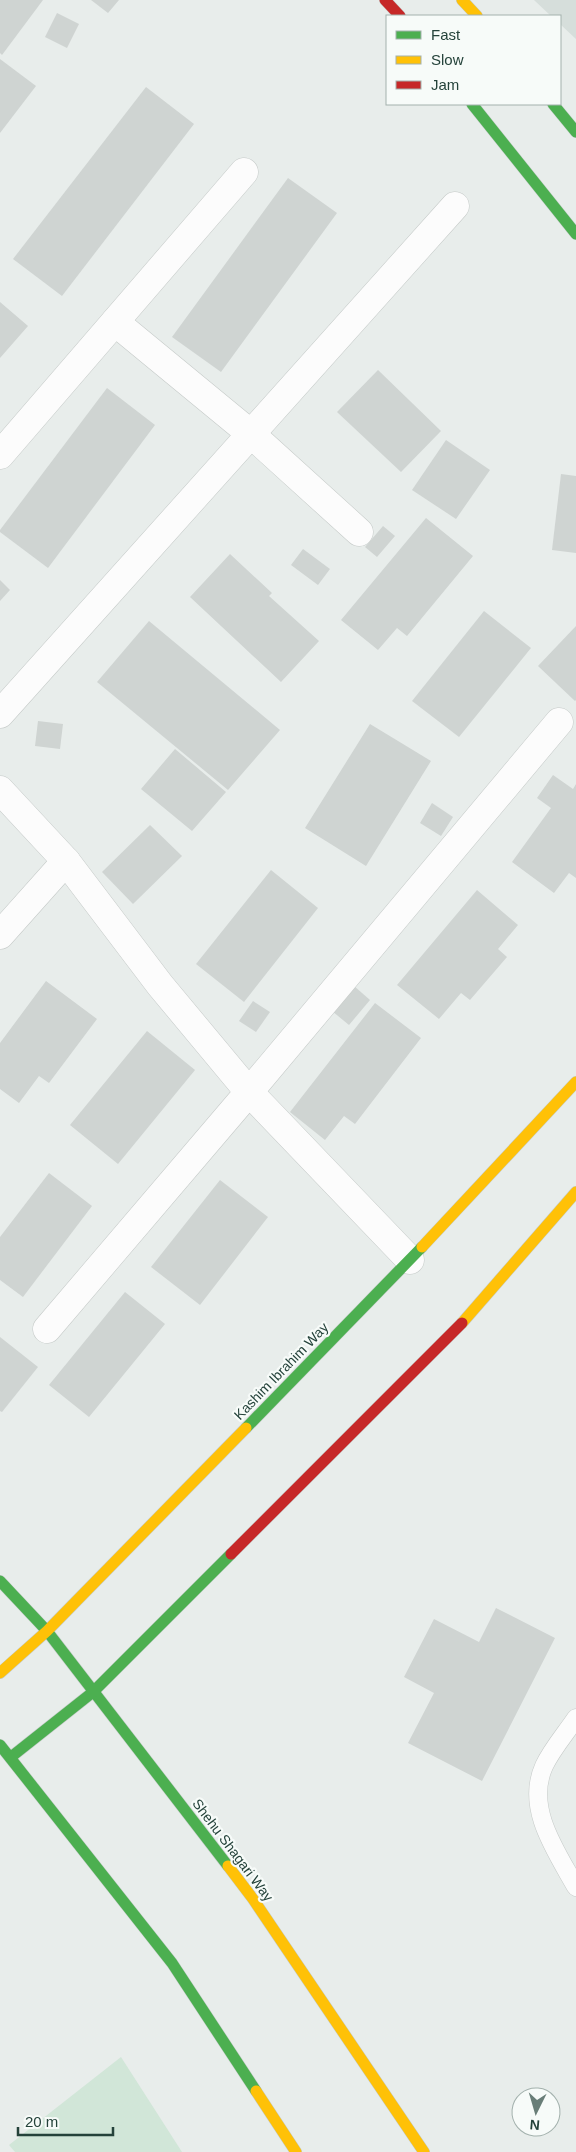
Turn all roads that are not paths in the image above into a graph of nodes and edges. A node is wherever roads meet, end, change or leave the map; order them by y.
1 (385, 0) edge
2 (462, 0) edge
3 (399, 15) edge
4 (476, 15) edge
5 (473, 105) edge
6 (554, 105) edge
7 (576, 132) edge
8 (244, 172) dead end
9 (455, 206) dead end
10 (576, 234) edge
11 (115, 322) junction
12 (250, 434) junction
13 (0, 454) edge
14 (359, 532) dead end
15 (0, 714) edge
16 (559, 722) dead end
17 (0, 790) edge
18 (66, 861) junction
19 (0, 935) edge
20 (576, 1082) edge
21 (249, 1092) junction
22 (576, 1192) edge
23 (410, 1260) junction
24 (47, 1329) dead end
25 (0, 1582) edge
26 (47, 1631) junction
27 (0, 1672) edge
28 (93, 1692) junction
29 (576, 1718) edge
30 (0, 1745) edge
31 (10, 1758) junction
32 (576, 1887) edge
33 (296, 2152) edge
34 (424, 2152) edge

1 - 3 main road
2 - 4 main road
5 - 10 main road
6 - 7 main road
8 - 11 street
9 - 12 street
11 - 12 street
11 - 13 street
12 - 14 street
12 - 15 street
16 - 21 street
17 - 18 street
18 - 19 street
18 - 21 street
20 - 23 main road, Kashim Ibrahim Way
21 - 23 street
21 - 24 street
22 - 28 main road
23 - 26 main road, Kashim Ibrahim Way
25 - 26 main road, Shehu Shagari Way
26 - 27 main road, Kashim Ibrahim Way
26 - 28 main road, Shehu Shagari Way
28 - 31 main road
28 - 34 main road, Shehu Shagari Way
29 - 32 lane
30 - 31 main road
31 - 33 main road

